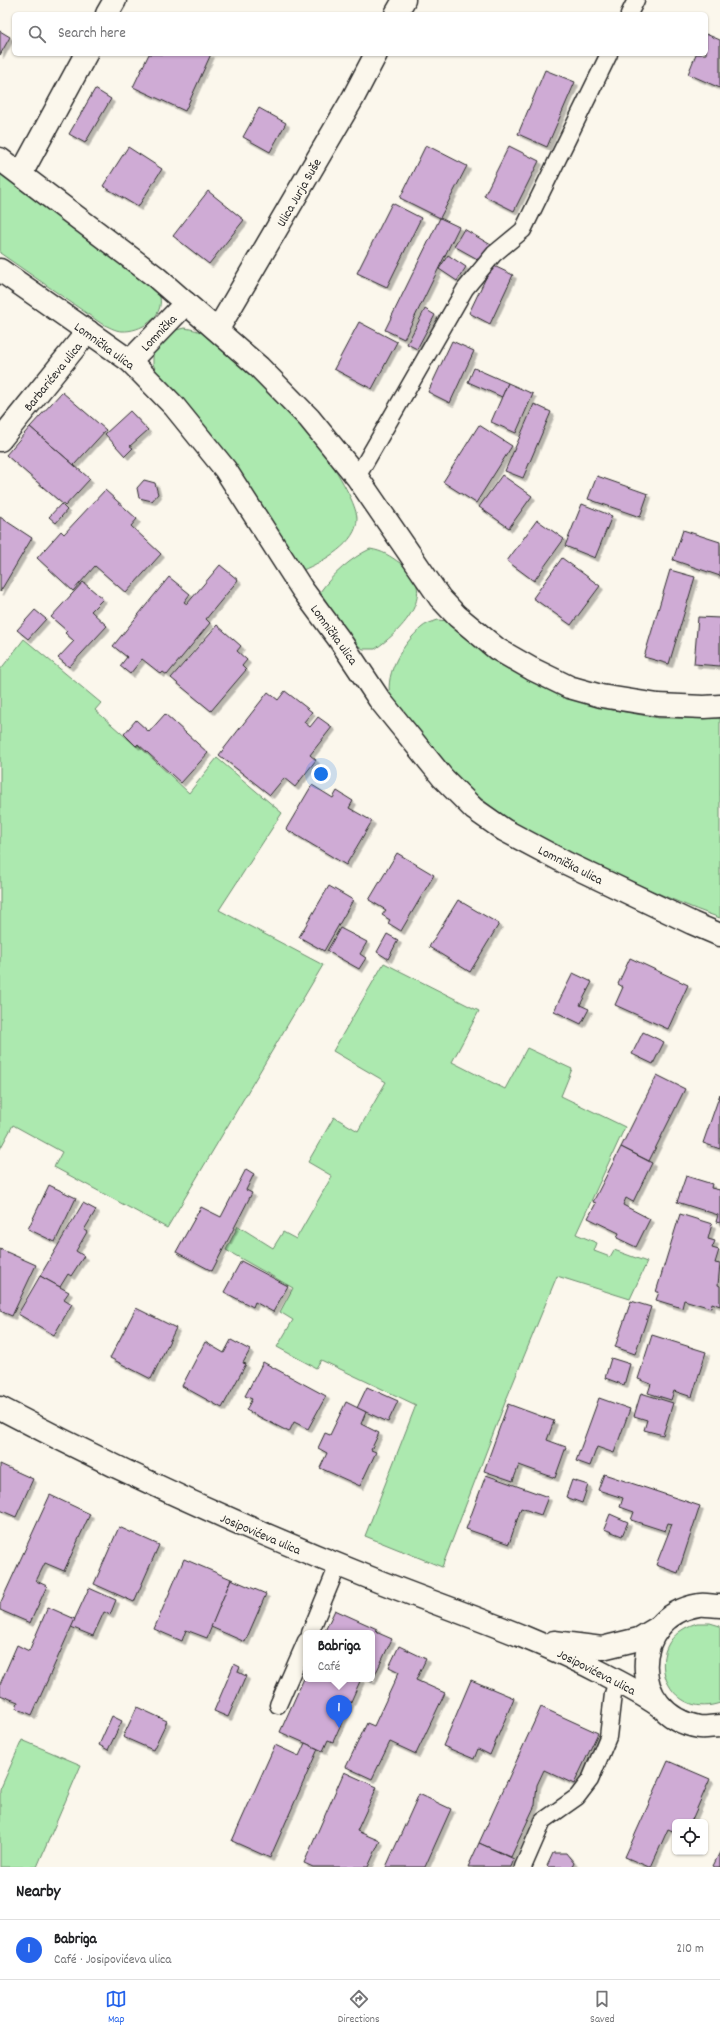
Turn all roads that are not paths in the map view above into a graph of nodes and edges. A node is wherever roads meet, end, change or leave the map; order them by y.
1 (115, 0) edge
2 (404, 0) edge
3 (636, 0) edge
4 (108, 12) edge
5 (397, 12) edge
6 (630, 12) edge
7 (85, 56) edge
8 (375, 56) edge
9 (608, 56) edge
10 (0, 159) edge
11 (20, 174) junction
12 (0, 270) edge
13 (186, 303) junction
14 (218, 329) junction
15 (88, 331) junction
16 (130, 360) junction
17 (0, 440) edge
18 (357, 477) junction
19 (720, 706) edge
20 (720, 935) edge
21 (0, 1408) edge
22 (338, 1565) junction
23 (720, 1606) edge
24 (659, 1627) junction
25 (311, 1630) edge
26 (531, 1639) junction
27 (303, 1648) edge
28 (617, 1681) junction
29 (278, 1705) dead end
30 (661, 1707) junction
31 (720, 1726) edge
32 (523, 1867) edge

1 - 4 street
2 - 5 street
3 - 6 lane
7 - 11 street
8 - 14 street, Ulica Jurja Suše
9 - 18 lane
10 - 11 street
11 - 13 street
12 - 15 street, Lomnička ulica
13 - 14 street
13 - 16 street, Lomnička
14 - 18 street
15 - 16 street, Lomnička ulica
15 - 17 street, Barbarićeva ulica
16 - 20 street, Lomnička ulica
18 - 19 street
21 - 22 street, Josipovićeva ulica
22 - 25 lane
22 - 26 street, Josipovićeva ulica
23 - 24 street, Josipovićeva ulica
24 - 26 street, Josipovićeva ulica
24 - 30 street
26 - 28 street, Josipovićeva ulica
27 - 29 lane
28 - 30 street, Josipovićeva ulica
28 - 32 lane
30 - 31 street, Josipovićeva ulica

